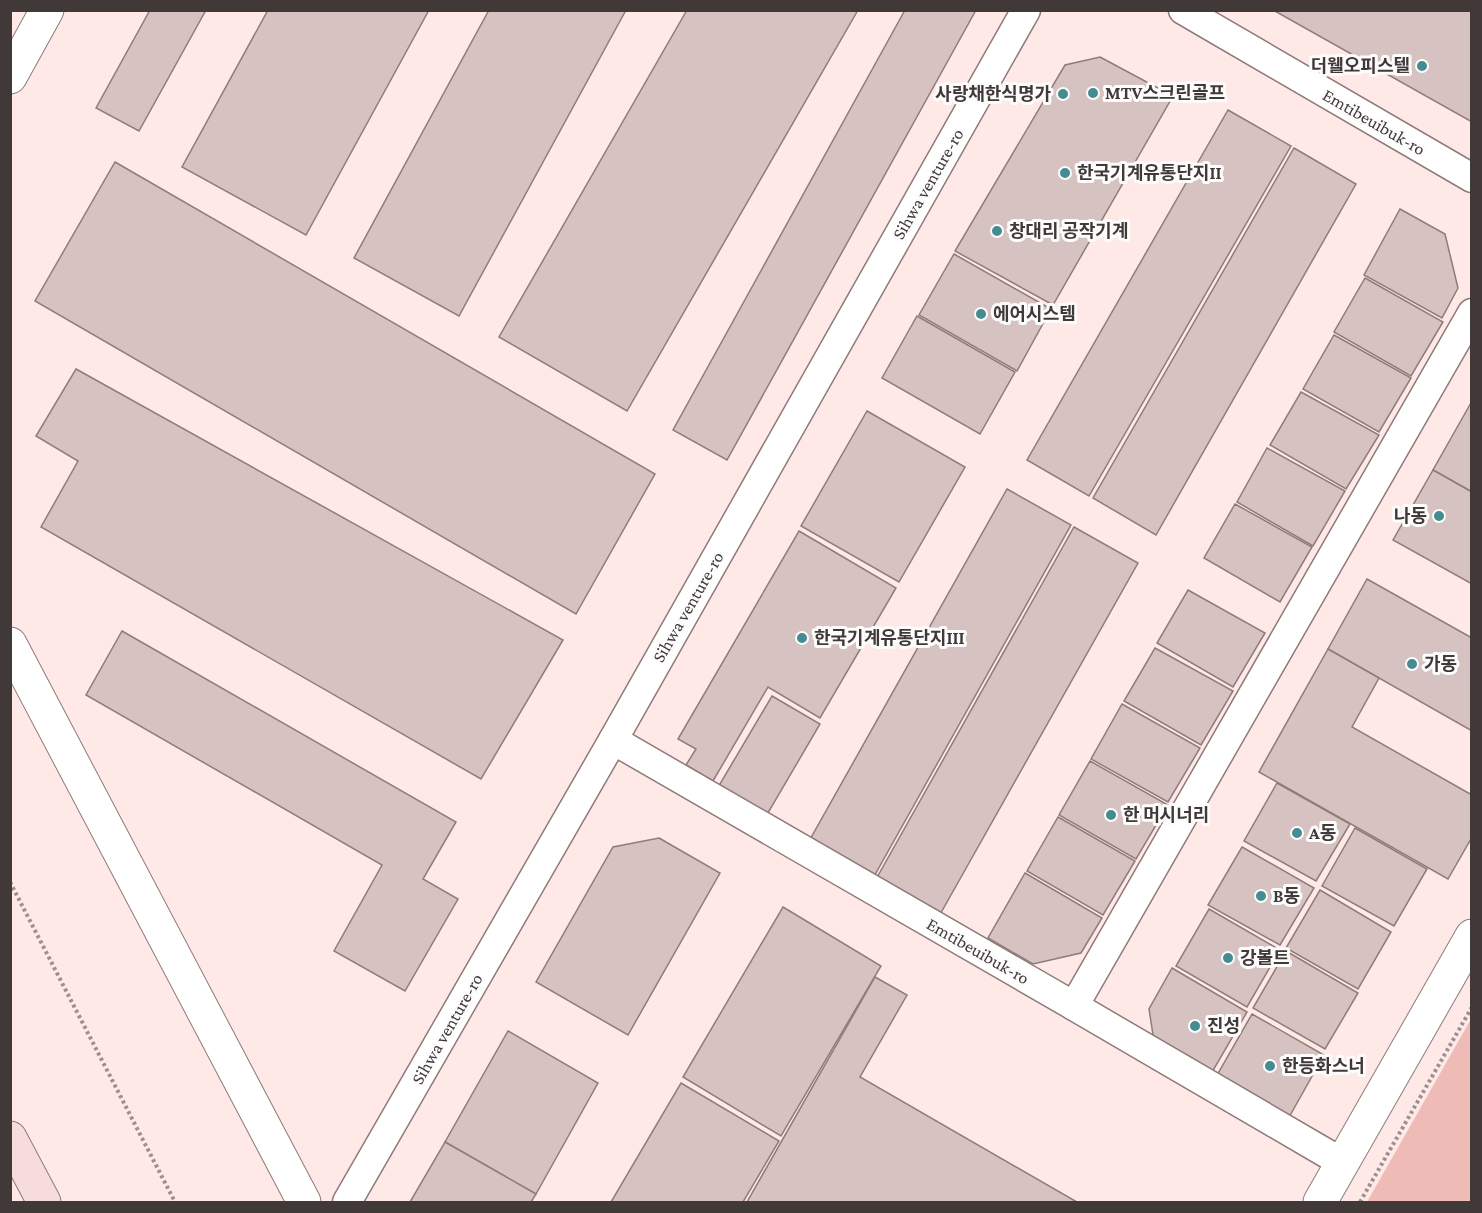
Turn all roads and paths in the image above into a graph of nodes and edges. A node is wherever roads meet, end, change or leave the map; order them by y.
1 (47, 10) edge
2 (1026, 10) edge
3 (1183, 10) edge
4 (10, 77) edge
5 (1472, 178) edge
6 (1472, 313) edge
7 (10, 644) edge
8 (613, 741) junction
9 (10, 882) edge
10 (1472, 936) edge
11 (1074, 1006) junction
12 (1472, 1007) edge
13 (10, 1138) edge
14 (1342, 1163) junction
15 (44, 1203) edge
16 (175, 1203) edge
17 (304, 1203) edge
18 (347, 1203) edge
19 (1320, 1203) edge
20 (1360, 1203) edge

1 - 4 street
2 - 8 street, Sihwa venture-ro
3 - 5 street, Emtibeuibuk-ro
6 - 11 street
7 - 17 street
8 - 11 street, Emtibeuibuk-ro
8 - 18 street, Sihwa venture-ro
9 - 16 path
10 - 14 street
11 - 14 street, Emtibeuibuk-ro
12 - 20 path
13 - 15 main road
14 - 19 street

